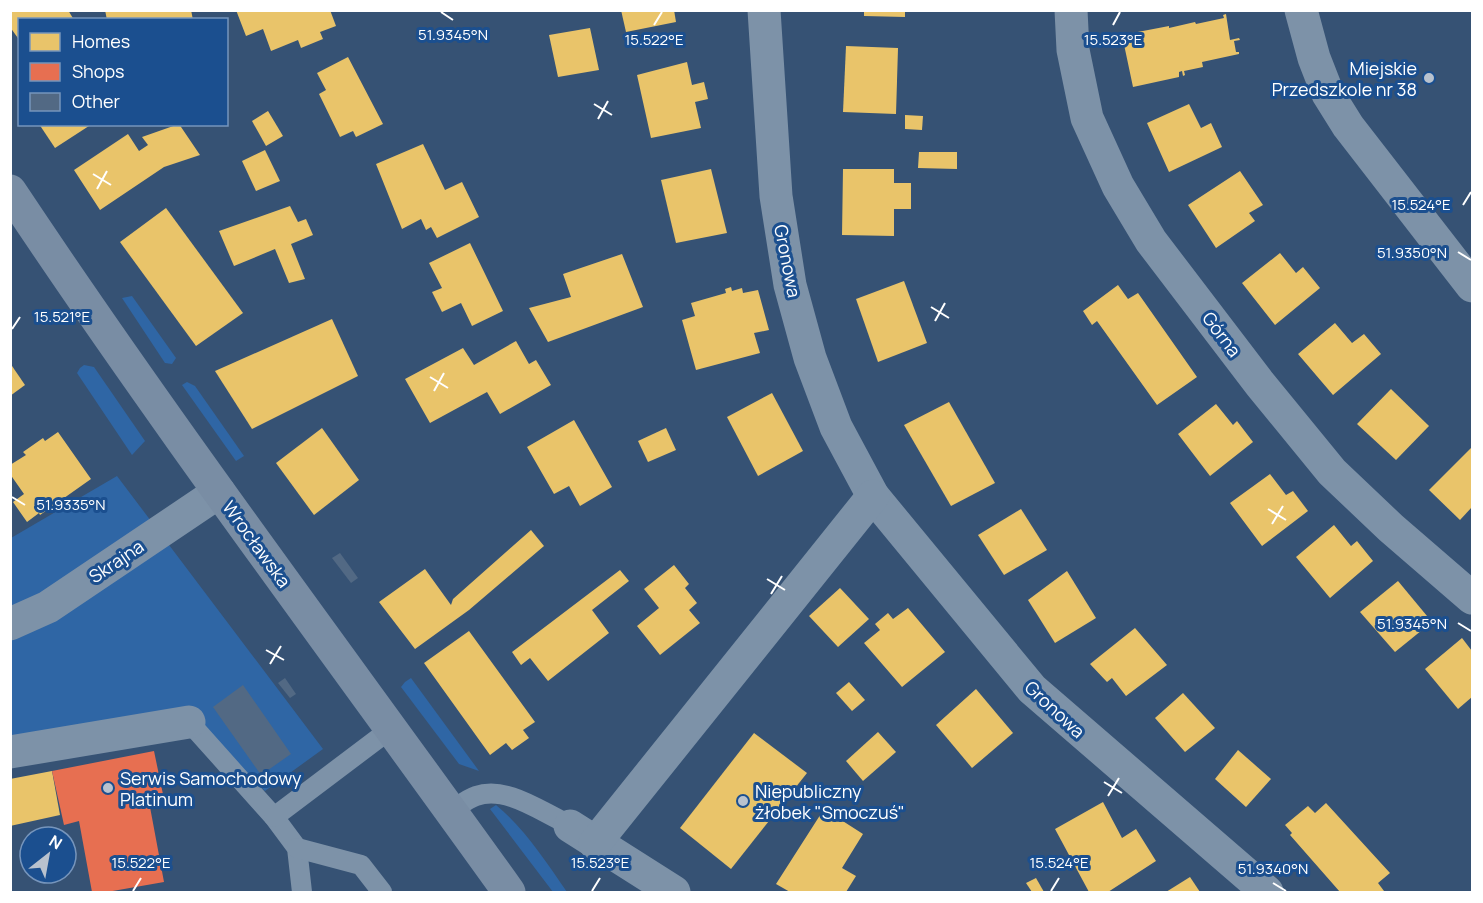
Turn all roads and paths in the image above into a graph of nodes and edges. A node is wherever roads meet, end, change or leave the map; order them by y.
1 (764, 10) edge
2 (1071, 10) edge
3 (1301, 10) edge
4 (10, 191) edge
5 (1473, 285) edge
6 (219, 492) junction
7 (873, 496) junction
8 (1473, 598) edge
9 (10, 624) edge
10 (189, 722) joint
11 (392, 728) junction
12 (10, 752) edge
13 (451, 811) junction
14 (274, 817) junction
15 (576, 830) junction
16 (297, 848) junction
17 (302, 892) edge
18 (382, 892) edge
19 (509, 892) edge
20 (674, 892) edge
21 (1267, 892) edge

1 - 7 street, Gronowa
2 - 8 street, Górna
3 - 5 street
4 - 6 main road, Wrocławska
6 - 9 street, Skrajna
6 - 11 main road, Wrocławska
7 - 15 street
7 - 21 street, Gronowa
10 - 12 street
10 - 14 lane
11 - 13 main road, Wrocławska
11 - 14 lane
13 - 15 lane
13 - 19 main road, Wrocławska
14 - 16 lane
15 - 20 street
16 - 17 lane
16 - 18 lane

